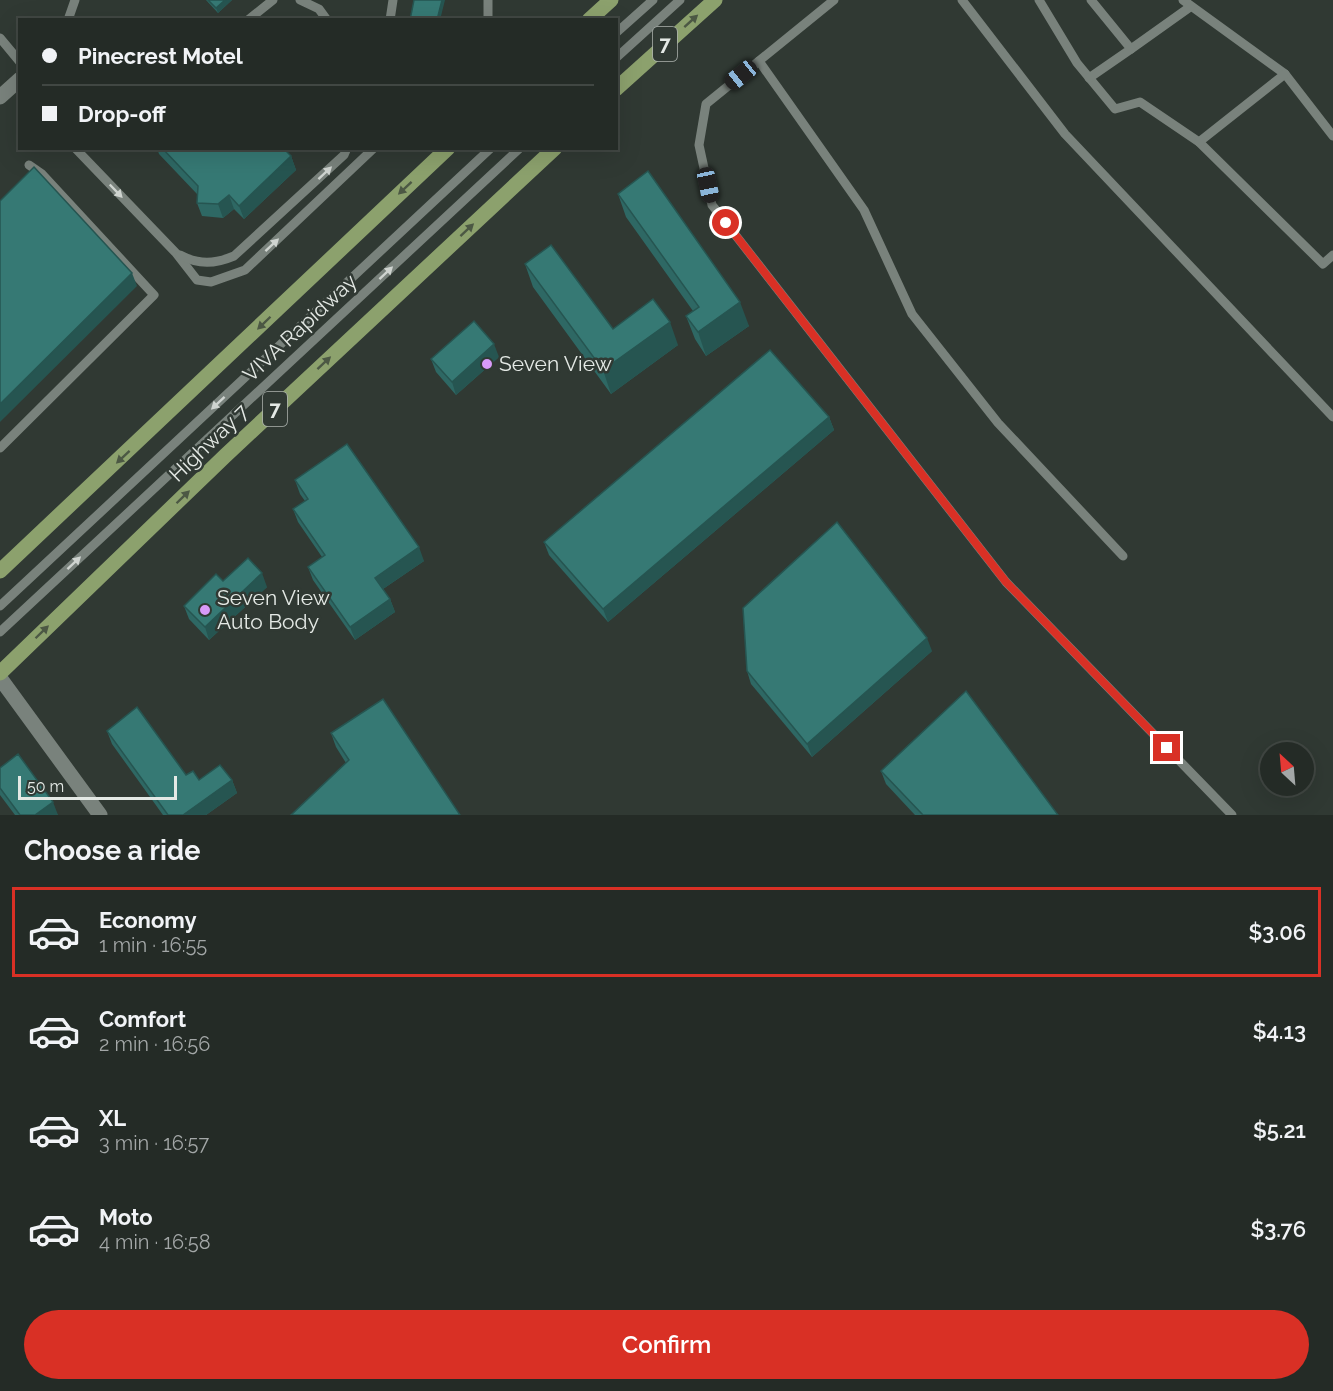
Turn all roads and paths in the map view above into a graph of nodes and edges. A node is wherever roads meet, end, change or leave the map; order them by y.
1 (75, 0) edge
2 (273, 0) edge
3 (300, 0) edge
4 (393, 0) edge
5 (488, 0) edge
6 (611, 0) edge
7 (653, 0) edge
8 (680, 0) edge
9 (715, 0) edge
10 (834, 0) edge
11 (962, 0) edge
12 (1039, 0) edge
13 (1091, 0) edge
14 (1186, 4) edge
15 (69, 18) edge
16 (250, 18) edge
17 (326, 18) edge
18 (390, 18) edge
19 (488, 18) edge
20 (591, 18) edge
21 (618, 31) edge
22 (0, 38) edge
23 (1131, 49) junction
24 (618, 56) edge
25 (18, 60) edge
26 (759, 61) junction
27 (1285, 74) junction
28 (1089, 78) junction
29 (18, 84) edge
30 (618, 87) edge
31 (0, 97) edge
32 (1333, 136) edge
33 (1199, 142) junction
34 (77, 150) edge
35 (346, 150) edge
36 (372, 150) edge
37 (446, 150) edge
38 (489, 150) edge
39 (517, 150) edge
40 (553, 150) edge
41 (29, 165) dead end
42 (176, 253) junction
43 (1333, 255) edge
44 (1333, 417) edge
45 (0, 448) edge
46 (1124, 556) dead end
47 (0, 571) edge
48 (0, 606) edge
49 (0, 632) edge
50 (0, 673) edge
51 (0, 678) edge
52 (100, 815) edge
53 (1232, 815) edge

1 - 15 lane
2 - 16 lane
3 - 17 lane
4 - 18 lane
5 - 19 lane
6 - 20 main road
7 - 21 lane
8 - 24 lane
30 -> 9 main road, 7
10 - 26 lane
11 - 44 lane
12 - 28 lane
13 - 23 lane
14 - 23 lane
14 - 27 lane
22 - 25 lane
23 - 28 lane
26 - 46 lane
26 - 53 lane
27 - 32 lane
27 - 33 lane
28 - 33 lane
29 - 31 street
33 - 43 lane
34 -> 42 lane
42 -> 35 lane
42 -> 36 lane
37 -> 47 main road
38 -> 48 lane, VIVA Rapidway
49 -> 39 lane, VIVA Rapidway
50 -> 40 main road, Highway 7 / 7
41 - 45 lane
51 - 52 street

